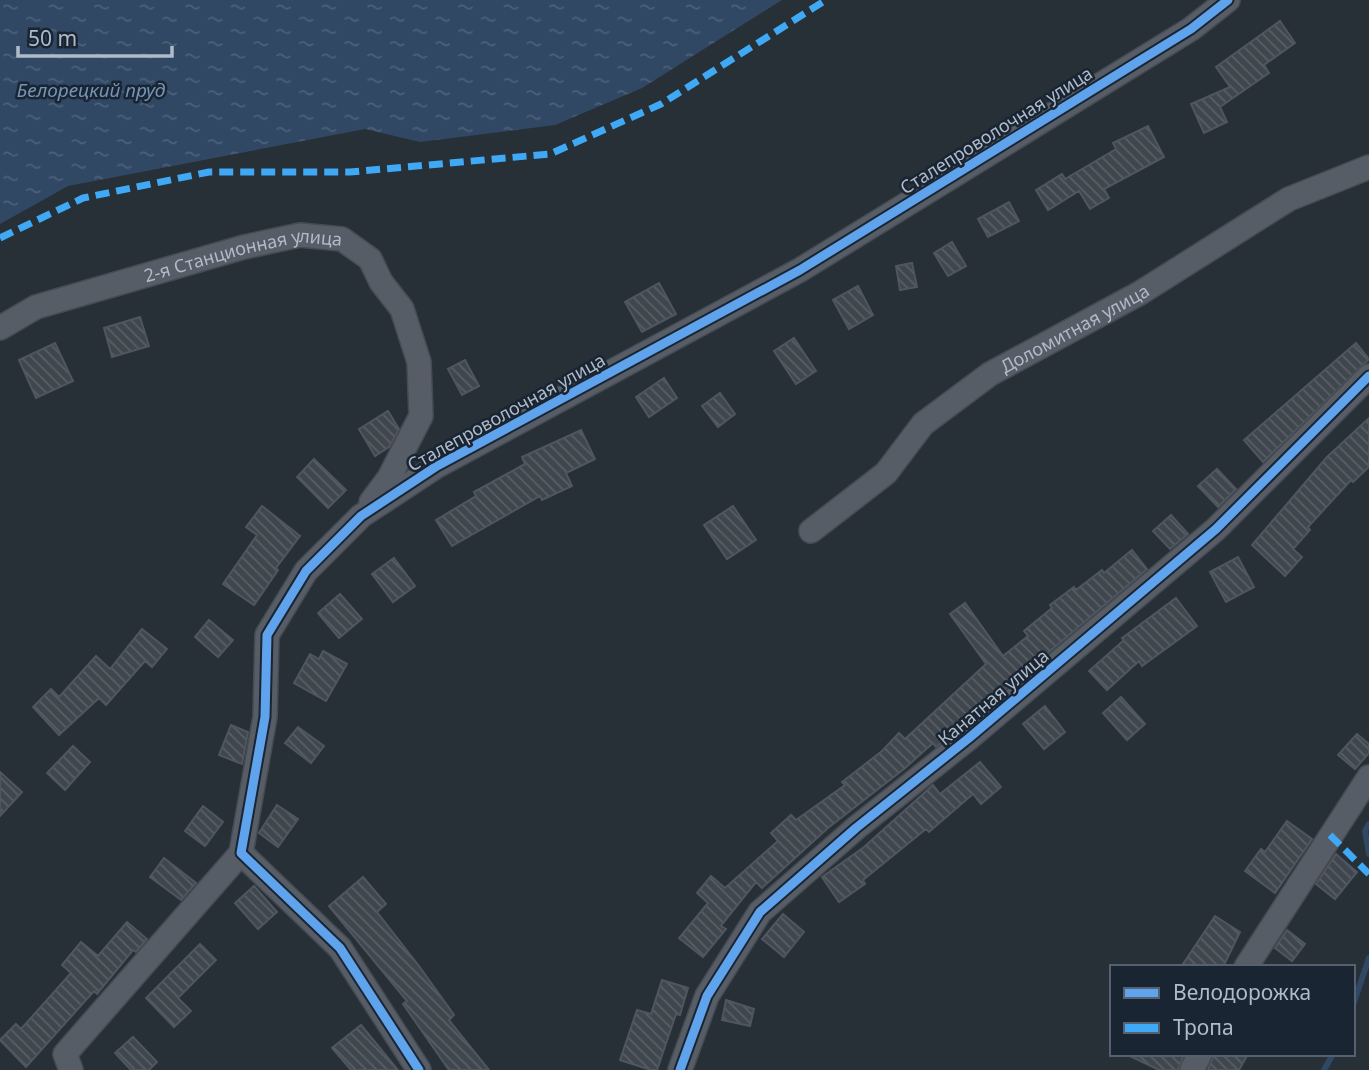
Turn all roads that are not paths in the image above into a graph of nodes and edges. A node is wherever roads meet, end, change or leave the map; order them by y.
1 (1228, 0) edge
2 (1369, 167) edge
3 (0, 328) edge
4 (1369, 376) edge
5 (361, 516) junction
6 (811, 531) dead end
7 (1369, 777) edge
8 (241, 853) junction
9 (1247, 965) edge
10 (68, 1062) edge
11 (419, 1070) edge
12 (680, 1070) edge

1 - 5 street, Сталепроволочная улица
2 - 6 street, Доломитная улица
3 - 5 street, 2-я Станционная улица
4 - 12 street, Канатная улица
5 - 8 street, Сталепроволочная улица
7 - 9 street
8 - 10 street
8 - 11 street

